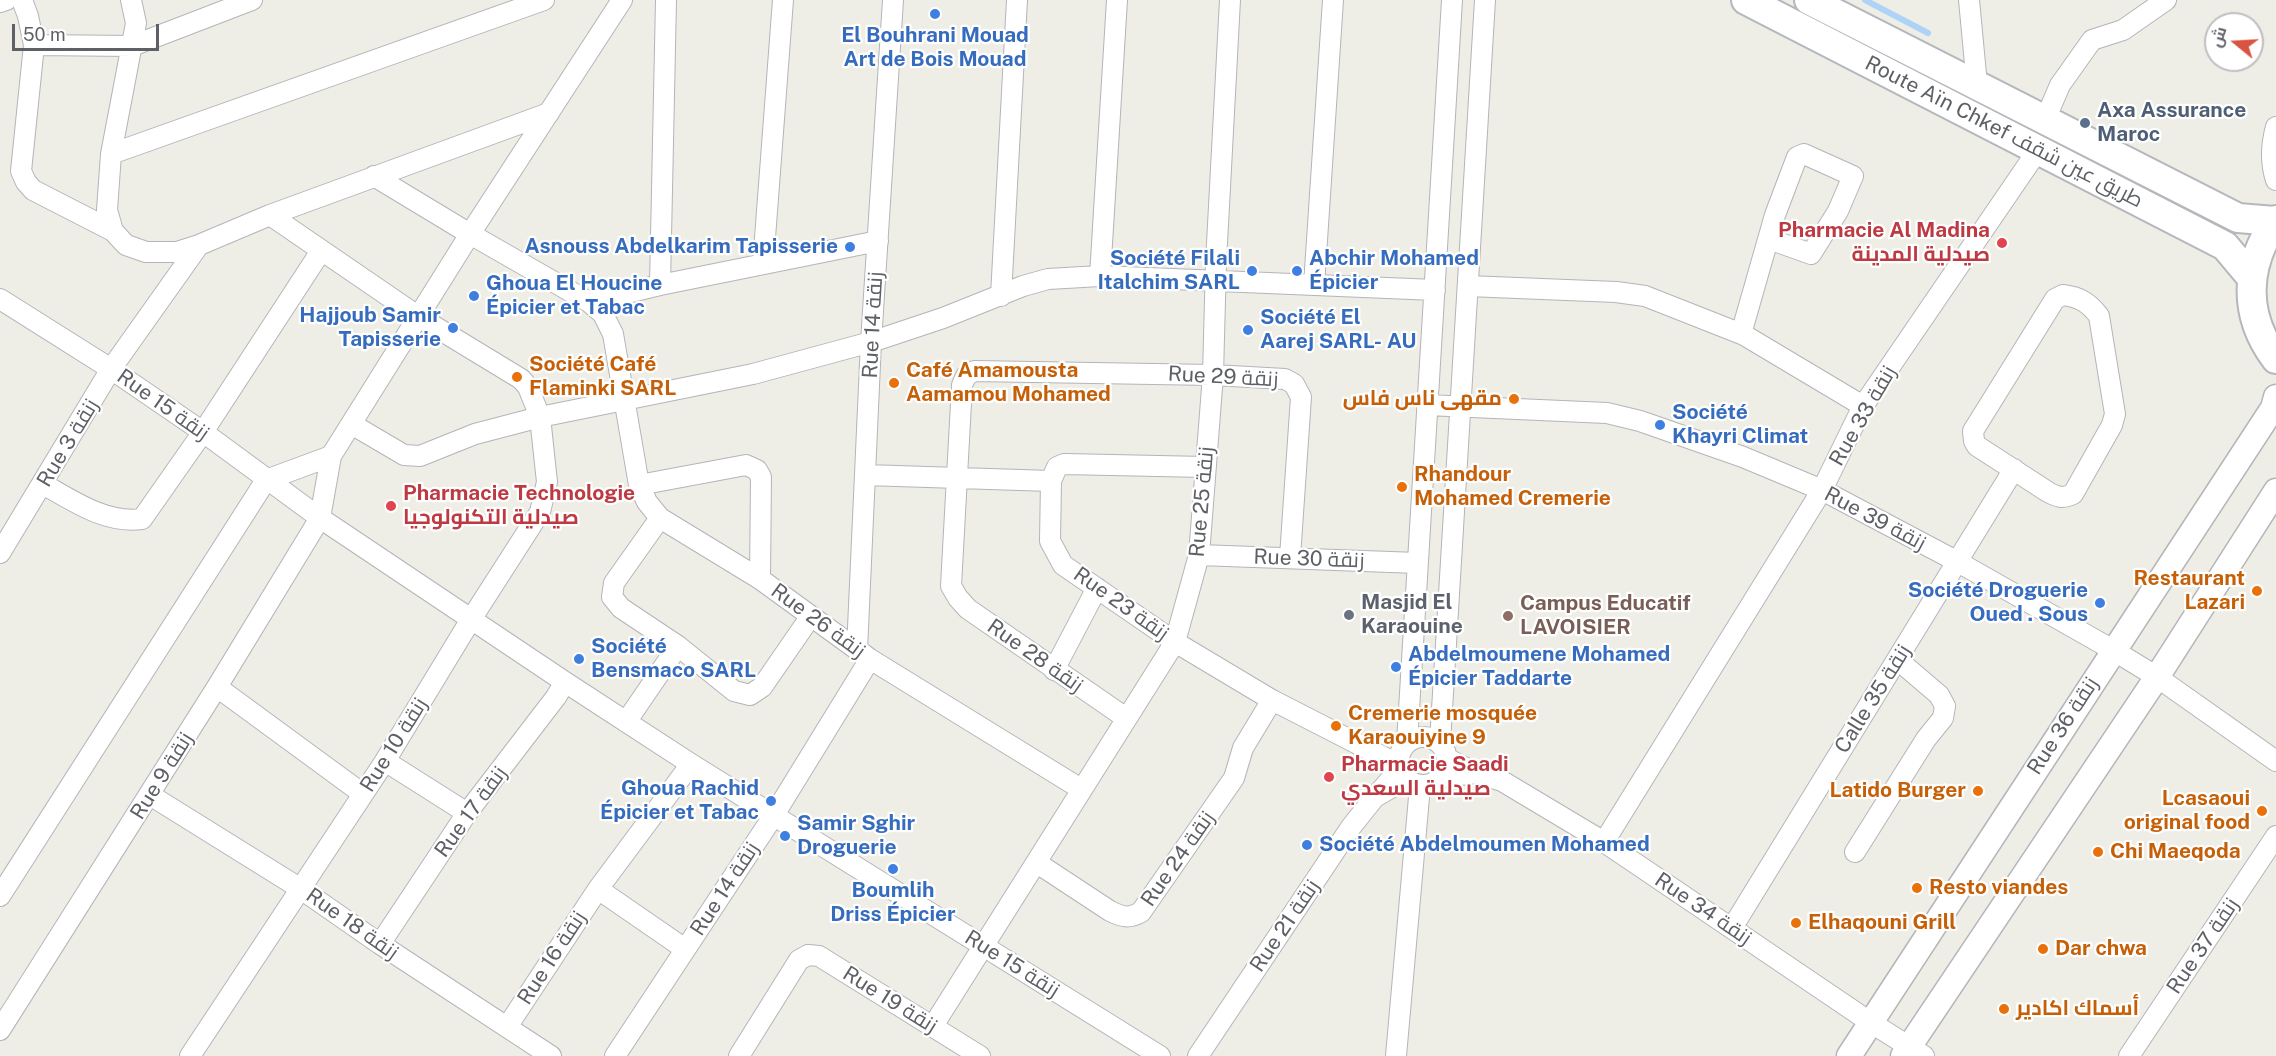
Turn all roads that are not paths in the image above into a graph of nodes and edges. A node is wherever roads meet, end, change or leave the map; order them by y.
1 (6, 0) edge
2 (22, 0) edge
3 (131, 0) edge
4 (252, 0) edge
5 (544, 0) edge
6 (622, 0) edge
7 (666, 0) edge
8 (783, 0) edge
9 (893, 0) edge
10 (1017, 0) edge
11 (1117, 0) edge
12 (1230, 0) edge
13 (1333, 0) edge
14 (1452, 0) edge
15 (1485, 0) edge
16 (1746, 0) edge
17 (1809, 0) edge
18 (1969, 0) edge
19 (2166, 0) edge
20 (0, 2) edge
21 (34, 45) junction
22 (132, 46) junction
23 (1977, 85) junction
24 (549, 113) junction
25 (2045, 120) junction
26 (2276, 127) edge
27 (2038, 150) junction
28 (111, 154) junction
29 (374, 176) junction
30 (2276, 180) edge
31 (270, 215) junction
32 (2276, 220) edge
33 (113, 231) junction
34 (470, 234) junction
35 (1769, 239) junction
36 (878, 241) junction
37 (199, 245) junction
38 (321, 251) junction
39 (763, 264) junction
40 (1100, 276) junction
41 (2251, 278) junction
42 (1216, 282) junction
43 (660, 285) junction
44 (1314, 285) junction
45 (1468, 286) junction
46 (1435, 290) junction
47 (1001, 296) junction
48 (0, 299) edge
49 (589, 302) junction
50 (419, 317) junction
51 (1742, 334) junction
52 (872, 342) junction
53 (2276, 359) edge
54 (111, 369) junction
55 (1213, 375) junction
56 (2276, 397) edge
57 (625, 401) junction
58 (1427, 405) junction
59 (1461, 406) junction
60 (1863, 406) junction
61 (540, 417) junction
62 (352, 425) junction
63 (203, 432) junction
64 (331, 456) junction
65 (1205, 467) junction
66 (2014, 470) junction
67 (866, 475) junction
68 (958, 477) junction
69 (266, 480) junction
70 (1051, 481) junction
71 (43, 484) junction
72 (639, 485) junction
73 (1822, 490) junction
74 (2276, 491) edge
75 (320, 518) junction
76 (660, 518) junction
77 (0, 553) edge
78 (1199, 555) junction
79 (1290, 557) junction
80 (1958, 562) junction
81 (1418, 563) junction
82 (760, 579) junction
83 (1097, 588) junction
84 (811, 616) junction
85 (471, 621) junction
86 (1175, 642) junction
87 (678, 646) junction
88 (2113, 650) junction
89 (864, 655) junction
90 (1898, 660) junction
91 (1054, 670) junction
92 (2157, 677) junction
93 (565, 682) junction
94 (218, 687) junction
95 (1272, 700) junction
96 (1126, 718) junction
97 (626, 722) junction
98 (1407, 743) junction
99 (1443, 760) junction
100 (385, 761) junction
101 (2276, 761) edge
102 (691, 764) junction
103 (1406, 775) junction
104 (1081, 789) junction
105 (363, 794) junction
106 (150, 795) junction
107 (467, 813) junction
108 (774, 815) junction
109 (2276, 836) edge
110 (1604, 842) junction
111 (1855, 852) dead end
112 (1037, 863) junction
113 (301, 889) junction
114 (598, 889) junction
115 (0, 896) edge
116 (1732, 928) junction
117 (380, 944) junction
118 (984, 947) junction
119 (685, 949) junction
120 (1870, 1022) junction
121 (933, 1026) junction
122 (507, 1027) junction
123 (0, 1030) edge
124 (1912, 1053) edge
125 (190, 1056) edge
126 (551, 1056) edge
127 (615, 1056) edge
128 (739, 1056) edge
129 (980, 1056) edge
130 (1160, 1056) edge
131 (1198, 1056) edge
132 (1396, 1056) edge
133 (1850, 1056) edge
134 (2129, 1056) edge

1 - 20 street
2 - 21 street
3 - 22 street
4 - 22 street
5 - 28 street
6 - 24 street
7 - 43 street
8 - 39 street
9 - 36 street, Rue 14 زنقة
10 - 47 street
11 - 40 street
12 - 42 street, Rue 25 زنقة
13 - 44 street
14 - 46 street
15 - 45 street
16 - 27 main road, Route Aïn Chkef طريق عين شقف
17 - 23 main road, Route Aïn Chkef طريق عين شقف
18 - 23 street
19 - 25 street
21 - 22 street
21 - 33 street
22 - 28 street
23 - 25 main road, Route Aïn Chkef طريق عين شقف
24 - 29 street
24 - 34 street
25 - 32 main road, Route Aïn Chkef طريق عين شقف
26 - 30 street
27 - 41 main road, Route Aïn Chkef طريق عين شقف
27 - 60 street, Rue 33 زنقة
28 - 33 street
29 - 31 street
29 - 34 street, Rue 26 زنقة
31 - 37 street
31 - 38 street, Rue 10 زنقة
32 - 41 main road
33 - 37 street
34 - 49 street, Rue 26 زنقة
34 - 50 street
35 - 35 street
35 - 51 street
36 - 39 street
36 - 52 street, Rue 14 زنقة
37 - 54 street, Rue 3 زنقة
38 - 50 street, Rue 10 زنقة
38 - 63 street
39 - 43 street
40 - 42 street
40 - 47 street
41 - 53 main road
42 - 44 street
42 - 55 street, Rue 25 زنقة
43 - 49 street
44 - 46 street
45 - 51 street
45 - 59 street
46 - 58 street
47 - 52 street
48 - 54 street, Rue 15 زنقة
49 - 57 street, Rue 26 زنقة
50 - 61 street, Rue 10 زنقة
50 - 62 street
51 - 60 street
52 - 57 street
52 - 67 street, Rue 14 زنقة
54 - 63 street, Rue 15 زنقة
54 - 71 street, Rue 3 زنقة
55 - 65 street, Rue 25 زنقة
55 - 68 street, Rue 29 زنقة
55 - 79 street, Rue 29 زنقة
56 - 88 street, Rue 36 زنقة
57 - 61 street
57 - 72 street, Rue 26 زنقة
58 - 59 street, Rue 39 زنقة
58 - 81 street
59 - 73 street, Rue 39 زنقة
59 - 99 street
60 - 73 street, Rue 33 زنقة
61 - 62 street
61 - 85 street, Rue 10 زنقة
62 - 64 street
63 - 69 street, Rue 15 زنقة
63 - 71 street
64 - 69 street
64 - 75 street
65 - 70 street
65 - 78 street, Rue 25 زنقة
66 - 66 street
66 - 80 street, Calle 35 زنقة
67 - 68 street
67 - 89 street, Rue 14 زنقة
68 - 70 street
68 - 91 street, Rue 28 زنقة
69 - 75 street, Rue 15 زنقة
69 - 115 street
70 - 83 street, Rue 23 زنقة
71 - 77 street, Rue 3 زنقة
72 - 76 street, Rue 26 زنقة
72 - 82 street
73 - 80 street, Rue 39 زنقة
73 - 110 street, Rue 33 زنقة
74 - 92 street
75 - 85 street
75 - 94 street, Rue 9 زنقة
76 - 82 street, Rue 26 زنقة
76 - 87 street
78 - 79 street, Rue 30 زنقة
78 - 86 street, Rue 25 زنقة
79 - 81 street, Rue 30 زنقة
80 - 88 street, Rue 39 زنقة
80 - 90 street, Calle 35 زنقة
81 - 98 street
82 - 84 street, Rue 26 زنقة
83 - 86 street, Rue 23 زنقة
83 - 91 street
84 - 87 street
84 - 89 street, Rue 26 زنقة
85 - 93 street
85 - 100 street, Rue 10 زنقة
86 - 95 street, Rue 23 زنقة
86 - 96 street, Rue 25 زنقة
87 - 97 street
88 - 92 street, Rue 39 زنقة
88 - 120 street, Rue 36 زنقة
89 - 104 street, Rue 26 زنقة
89 - 108 street, Rue 14 زنقة
90 - 111 street
90 - 116 street, Calle 35 زنقة
91 - 96 street, Rue 28 زنقة
92 - 101 street, Rue 39 زنقة
92 - 124 street
93 - 97 street
93 - 107 street, Rue 17 زنقة
94 - 105 street
94 - 106 street, Rue 9 زنقة
95 - 103 street, Rue 23 زنقة
95 - 112 street, Rue 24 زنقة
96 - 104 street, Rue 25 زنقة
97 - 102 street
98 - 99 street
98 - 103 street
99 - 103 street
99 - 110 street, Rue 34 زنقة
100 - 105 street, Rue 10 زنقة
100 - 107 street
102 - 108 street
102 - 114 street, Rue 16 زنقة
103 - 131 street, Rue 21 زنقة
103 - 132 street
104 - 112 street, Rue 25 زنقة
105 - 113 street, Rue 10 زنقة
106 - 113 street, Rue 18 زنقة
106 - 123 street, Rue 9 زنقة
107 - 117 street, Rue 17 زنقة
108 - 118 street, Rue 15 زنقة
108 - 119 street, Rue 14 زنقة
109 - 134 street, Rue 37 زنقة
110 - 116 street, Rue 34 زنقة
112 - 118 street, Rue 25 زنقة
113 - 117 street, Rue 18 زنقة
113 - 125 street, Rue 10 زنقة
114 - 119 street
114 - 122 street, Rue 16 زنقة
116 - 120 street, Rue 34 زنقة
117 - 122 street, Rue 18 زنقة
118 - 121 street, Rue 25 زنقة
118 - 130 street, Rue 15 زنقة
119 - 127 street, Rue 14 زنقة
120 - 124 street, Rue 34 زنقة
120 - 133 street, Rue 36 زنقة
121 - 128 street, Rue 19 زنقة
121 - 129 street, Rue 19 زنقة
122 - 126 street, Rue 18 زنقة

